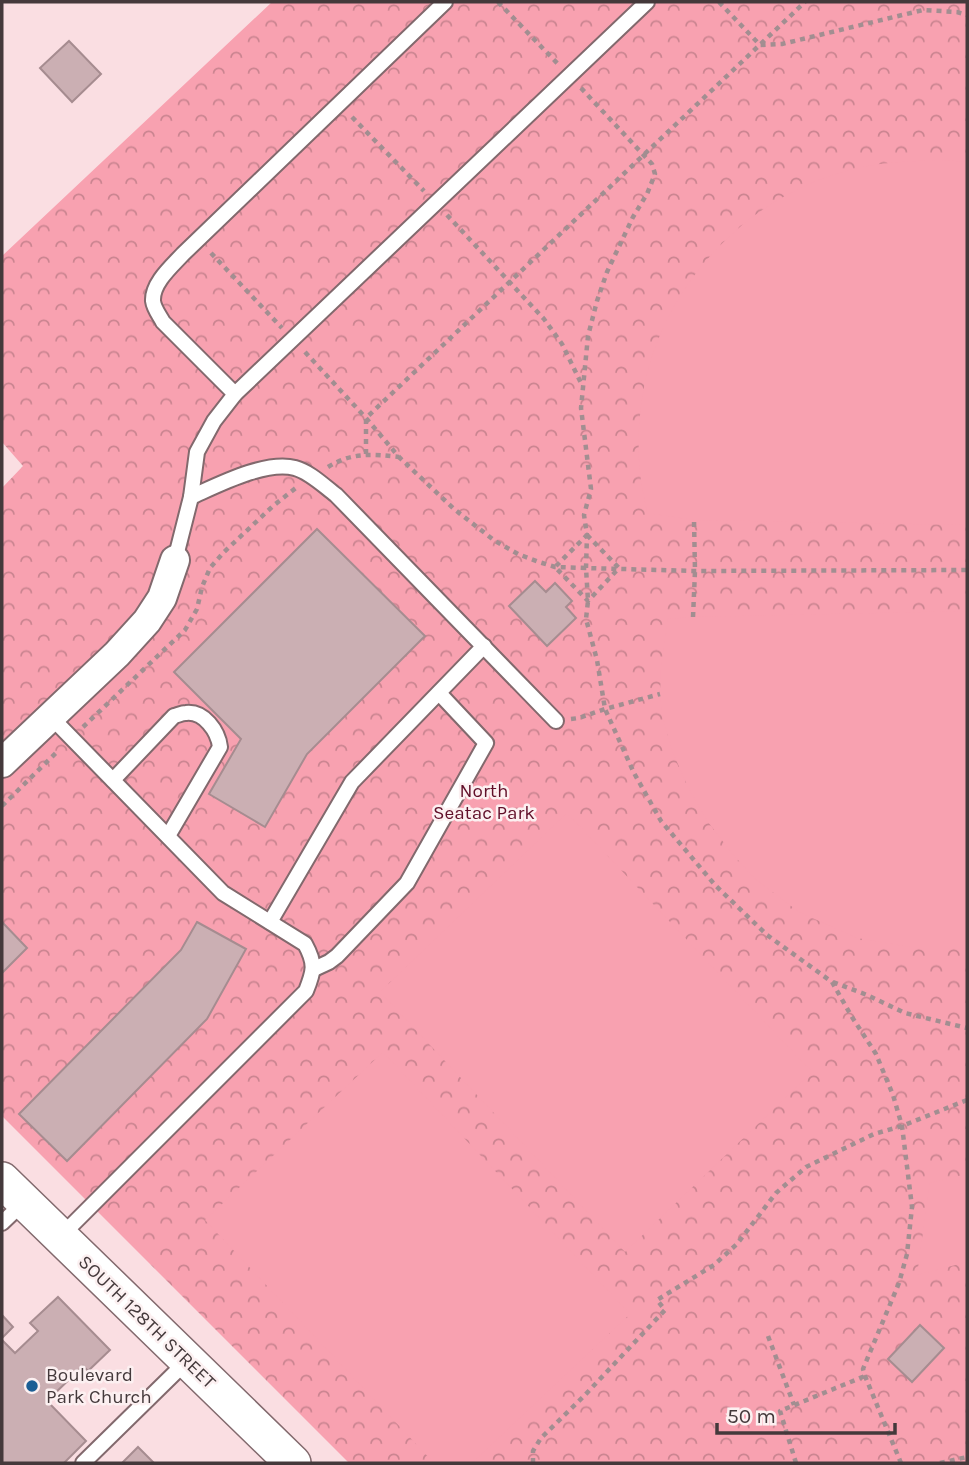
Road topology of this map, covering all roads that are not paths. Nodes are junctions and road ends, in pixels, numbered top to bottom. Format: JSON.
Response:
{"nodes":[{"id":1,"x":444,"y":2,"type":"edge"},
{"id":2,"x":647,"y":2,"type":"edge"},
{"id":3,"x":235,"y":394,"type":"junction"},
{"id":4,"x":191,"y":497,"type":"junction"},
{"id":5,"x":175,"y":560,"type":"joint"},
{"id":6,"x":484,"y":646,"type":"junction"},
{"id":7,"x":439,"y":693,"type":"junction"},
{"id":8,"x":51,"y":717,"type":"junction"},
{"id":9,"x":556,"y":721,"type":"road end"},
{"id":10,"x":2,"y":764,"type":"edge"},
{"id":11,"x":113,"y":780,"type":"junction"},
{"id":12,"x":168,"y":836,"type":"junction"},
{"id":13,"x":270,"y":922,"type":"junction"},
{"id":14,"x":314,"y":969,"type":"junction"},
{"id":15,"x":9,"y":1202,"type":"edge"},
{"id":16,"x":60,"y":1237,"type":"junction"},
{"id":17,"x":187,"y":1361,"type":"junction"},
{"id":18,"x":83,"y":1463,"type":"edge"},
{"id":19,"x":293,"y":1463,"type":"edge"}],
"edges":[{"from":1,"to":3,"type":"lane"},
{"from":2,"to":3,"type":"lane"},
{"from":3,"to":4,"type":"lane"},
{"from":4,"to":5,"type":"lane"},
{"from":4,"to":6,"type":"lane"},
{"from":5,"to":8,"type":"street"},
{"from":6,"to":7,"type":"lane"},
{"from":6,"to":9,"type":"lane"},
{"from":7,"to":13,"type":"lane"},
{"from":7,"to":14,"type":"lane"},
{"from":8,"to":10,"type":"street"},
{"from":8,"to":11,"type":"lane"},
{"from":11,"to":12,"type":"lane"},
{"from":11,"to":12,"type":"lane"},
{"from":12,"to":13,"type":"lane"},
{"from":13,"to":14,"type":"lane"},
{"from":14,"to":16,"type":"lane"},
{"from":15,"to":16,"type":"street","name":"SOUTH 128TH STREET"},
{"from":16,"to":17,"type":"street","name":"SOUTH 128TH STREET"},
{"from":17,"to":18,"type":"lane"},
{"from":17,"to":19,"type":"street","name":"SOUTH 128TH STREET"}]}
